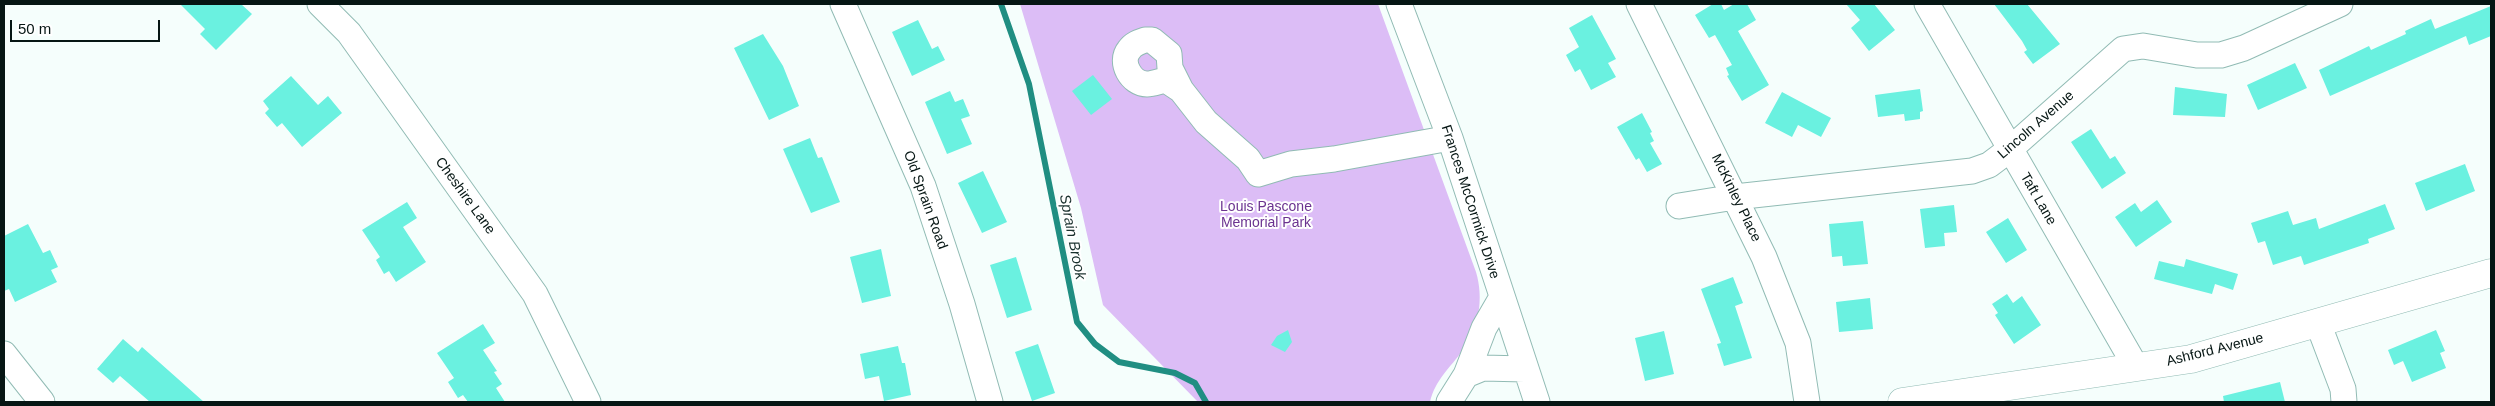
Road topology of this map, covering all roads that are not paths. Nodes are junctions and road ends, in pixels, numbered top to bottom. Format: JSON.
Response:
{"nodes":[{"id":1,"x":320,"y":4,"type":"edge"},
{"id":2,"x":843,"y":4,"type":"edge"},
{"id":3,"x":1399,"y":4,"type":"edge"},
{"id":4,"x":1639,"y":4,"type":"edge"},
{"id":5,"x":1926,"y":4,"type":"edge"},
{"id":6,"x":2340,"y":4,"type":"edge"},
{"id":7,"x":1181,"y":90,"type":"dead end"},
{"id":8,"x":1450,"y":138,"type":"junction"},
{"id":9,"x":2009,"y":150,"type":"junction"},
{"id":10,"x":1735,"y":197,"type":"junction"},
{"id":11,"x":1679,"y":206,"type":"dead end"},
{"id":12,"x":2491,"y":273,"type":"edge"},
{"id":13,"x":1502,"y":297,"type":"junction"},
{"id":14,"x":2318,"y":322,"type":"junction"},
{"id":15,"x":4,"y":354,"type":"edge"},
{"id":16,"x":2136,"y":367,"type":"junction"},
{"id":17,"x":1525,"y":369,"type":"junction"},
{"id":18,"x":1466,"y":375,"type":"junction"},
{"id":19,"x":42,"y":402,"type":"edge"},
{"id":20,"x":588,"y":402,"type":"edge"},
{"id":21,"x":990,"y":402,"type":"edge"},
{"id":22,"x":1449,"y":402,"type":"edge"},
{"id":23,"x":1536,"y":402,"type":"edge"},
{"id":24,"x":1807,"y":402,"type":"edge"},
{"id":25,"x":1902,"y":402,"type":"edge"},
{"id":26,"x":2344,"y":402,"type":"edge"}],
"edges":[{"from":1,"to":20,"type":"street","name":"Cheshire Lane"},
{"from":2,"to":21,"type":"street","name":"Old Sprain Road"},
{"from":3,"to":8,"type":"street","name":"Frances McCormick Drive"},
{"from":4,"to":10,"type":"street","name":"McKinley Place"},
{"from":5,"to":9,"type":"street","name":"Taft Lane"},
{"from":6,"to":9,"type":"street","name":"Lincoln Avenue"},
{"from":7,"to":8,"type":"street"},
{"from":8,"to":13,"type":"street","name":"Frances McCormick Drive"},
{"from":9,"to":10,"type":"street","name":"Lincoln Avenue"},
{"from":9,"to":16,"type":"street","name":"Taft Lane"},
{"from":10,"to":11,"type":"street","name":"Lincoln Avenue"},
{"from":10,"to":24,"type":"street","name":"McKinley Place"},
{"from":12,"to":14,"type":"main road","name":"Ashford Avenue"},
{"from":13,"to":17,"type":"street","name":"Frances McCormick Drive"},
{"from":13,"to":18,"type":"street"},
{"from":14,"to":16,"type":"main road","name":"Ashford Avenue"},
{"from":14,"to":26,"type":"street"},
{"from":15,"to":19,"type":"street"},
{"from":16,"to":25,"type":"main road","name":"Ashford Avenue"},
{"from":17,"to":18,"type":"street"},
{"from":17,"to":23,"type":"street","name":"Frances McCormick Drive"},
{"from":18,"to":22,"type":"street"}]}
